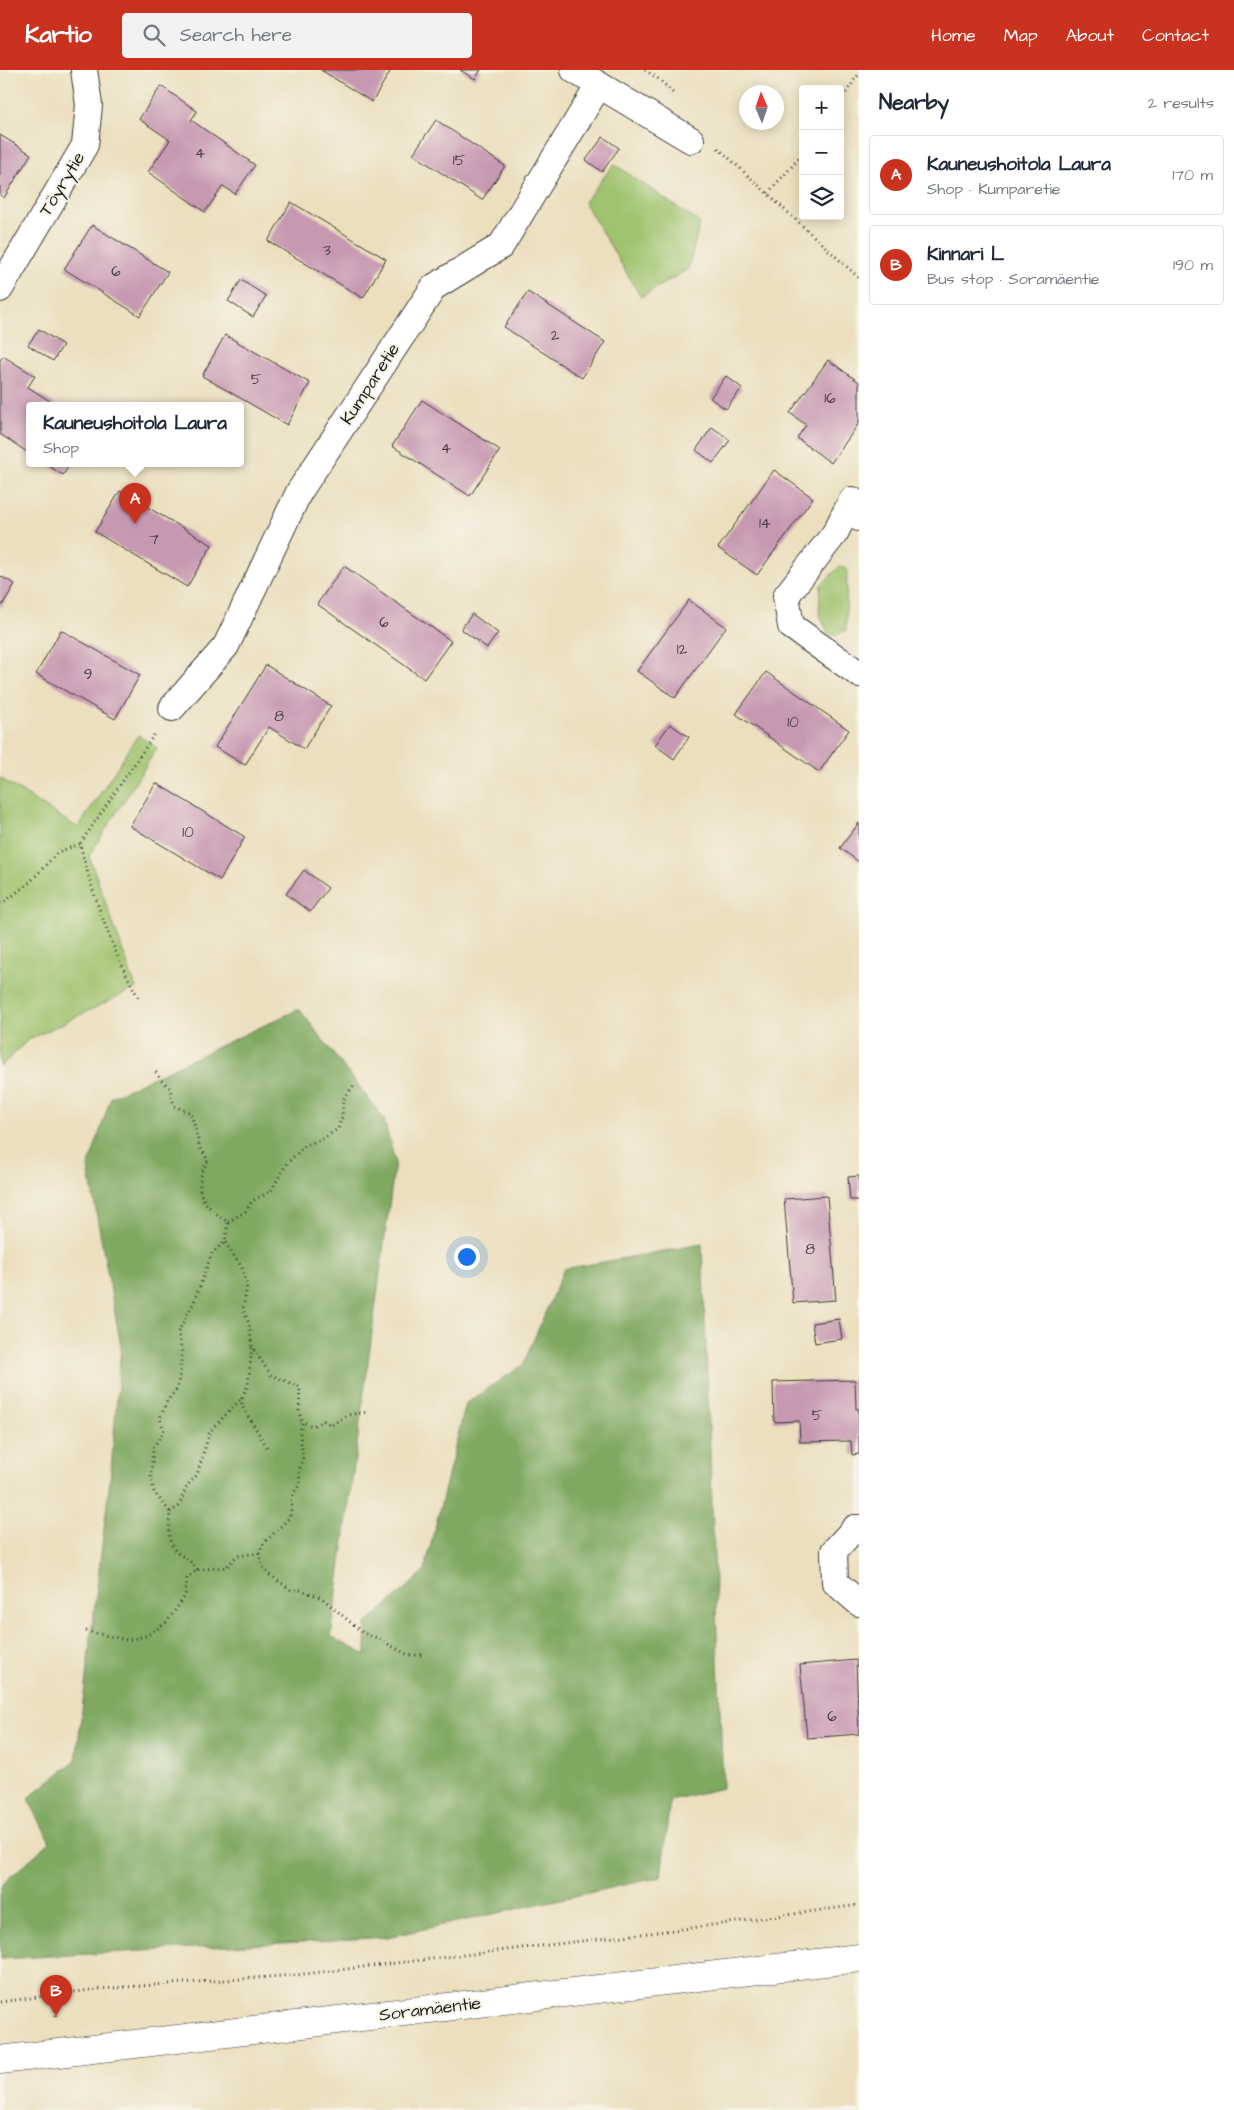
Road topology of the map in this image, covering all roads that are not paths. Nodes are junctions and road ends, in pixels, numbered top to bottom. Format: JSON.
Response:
{"nodes":[{"id":1,"x":84,"y":70,"type":"edge"},
{"id":2,"x":574,"y":70,"type":"edge"},
{"id":3,"x":599,"y":85,"type":"junction"},
{"id":4,"x":691,"y":140,"type":"road end"},
{"id":5,"x":0,"y":289,"type":"edge"},
{"id":6,"x":859,"y":518,"type":"edge"},
{"id":7,"x":859,"y":674,"type":"edge"},
{"id":8,"x":172,"y":708,"type":"road end"},
{"id":9,"x":859,"y":1528,"type":"edge"},
{"id":10,"x":859,"y":1603,"type":"edge"},
{"id":11,"x":859,"y":1958,"type":"edge"},
{"id":12,"x":0,"y":2060,"type":"edge"}],
"edges":[{"from":1,"to":5,"type":"street","name":"Töyrytie"},
{"from":2,"to":3,"type":"street"},
{"from":3,"to":4,"type":"street"},
{"from":3,"to":8,"type":"street","name":"Kumparetie"},
{"from":6,"to":7,"type":"street"},
{"from":9,"to":10,"type":"street"},
{"from":11,"to":12,"type":"street","name":"Soramäentie"}]}
